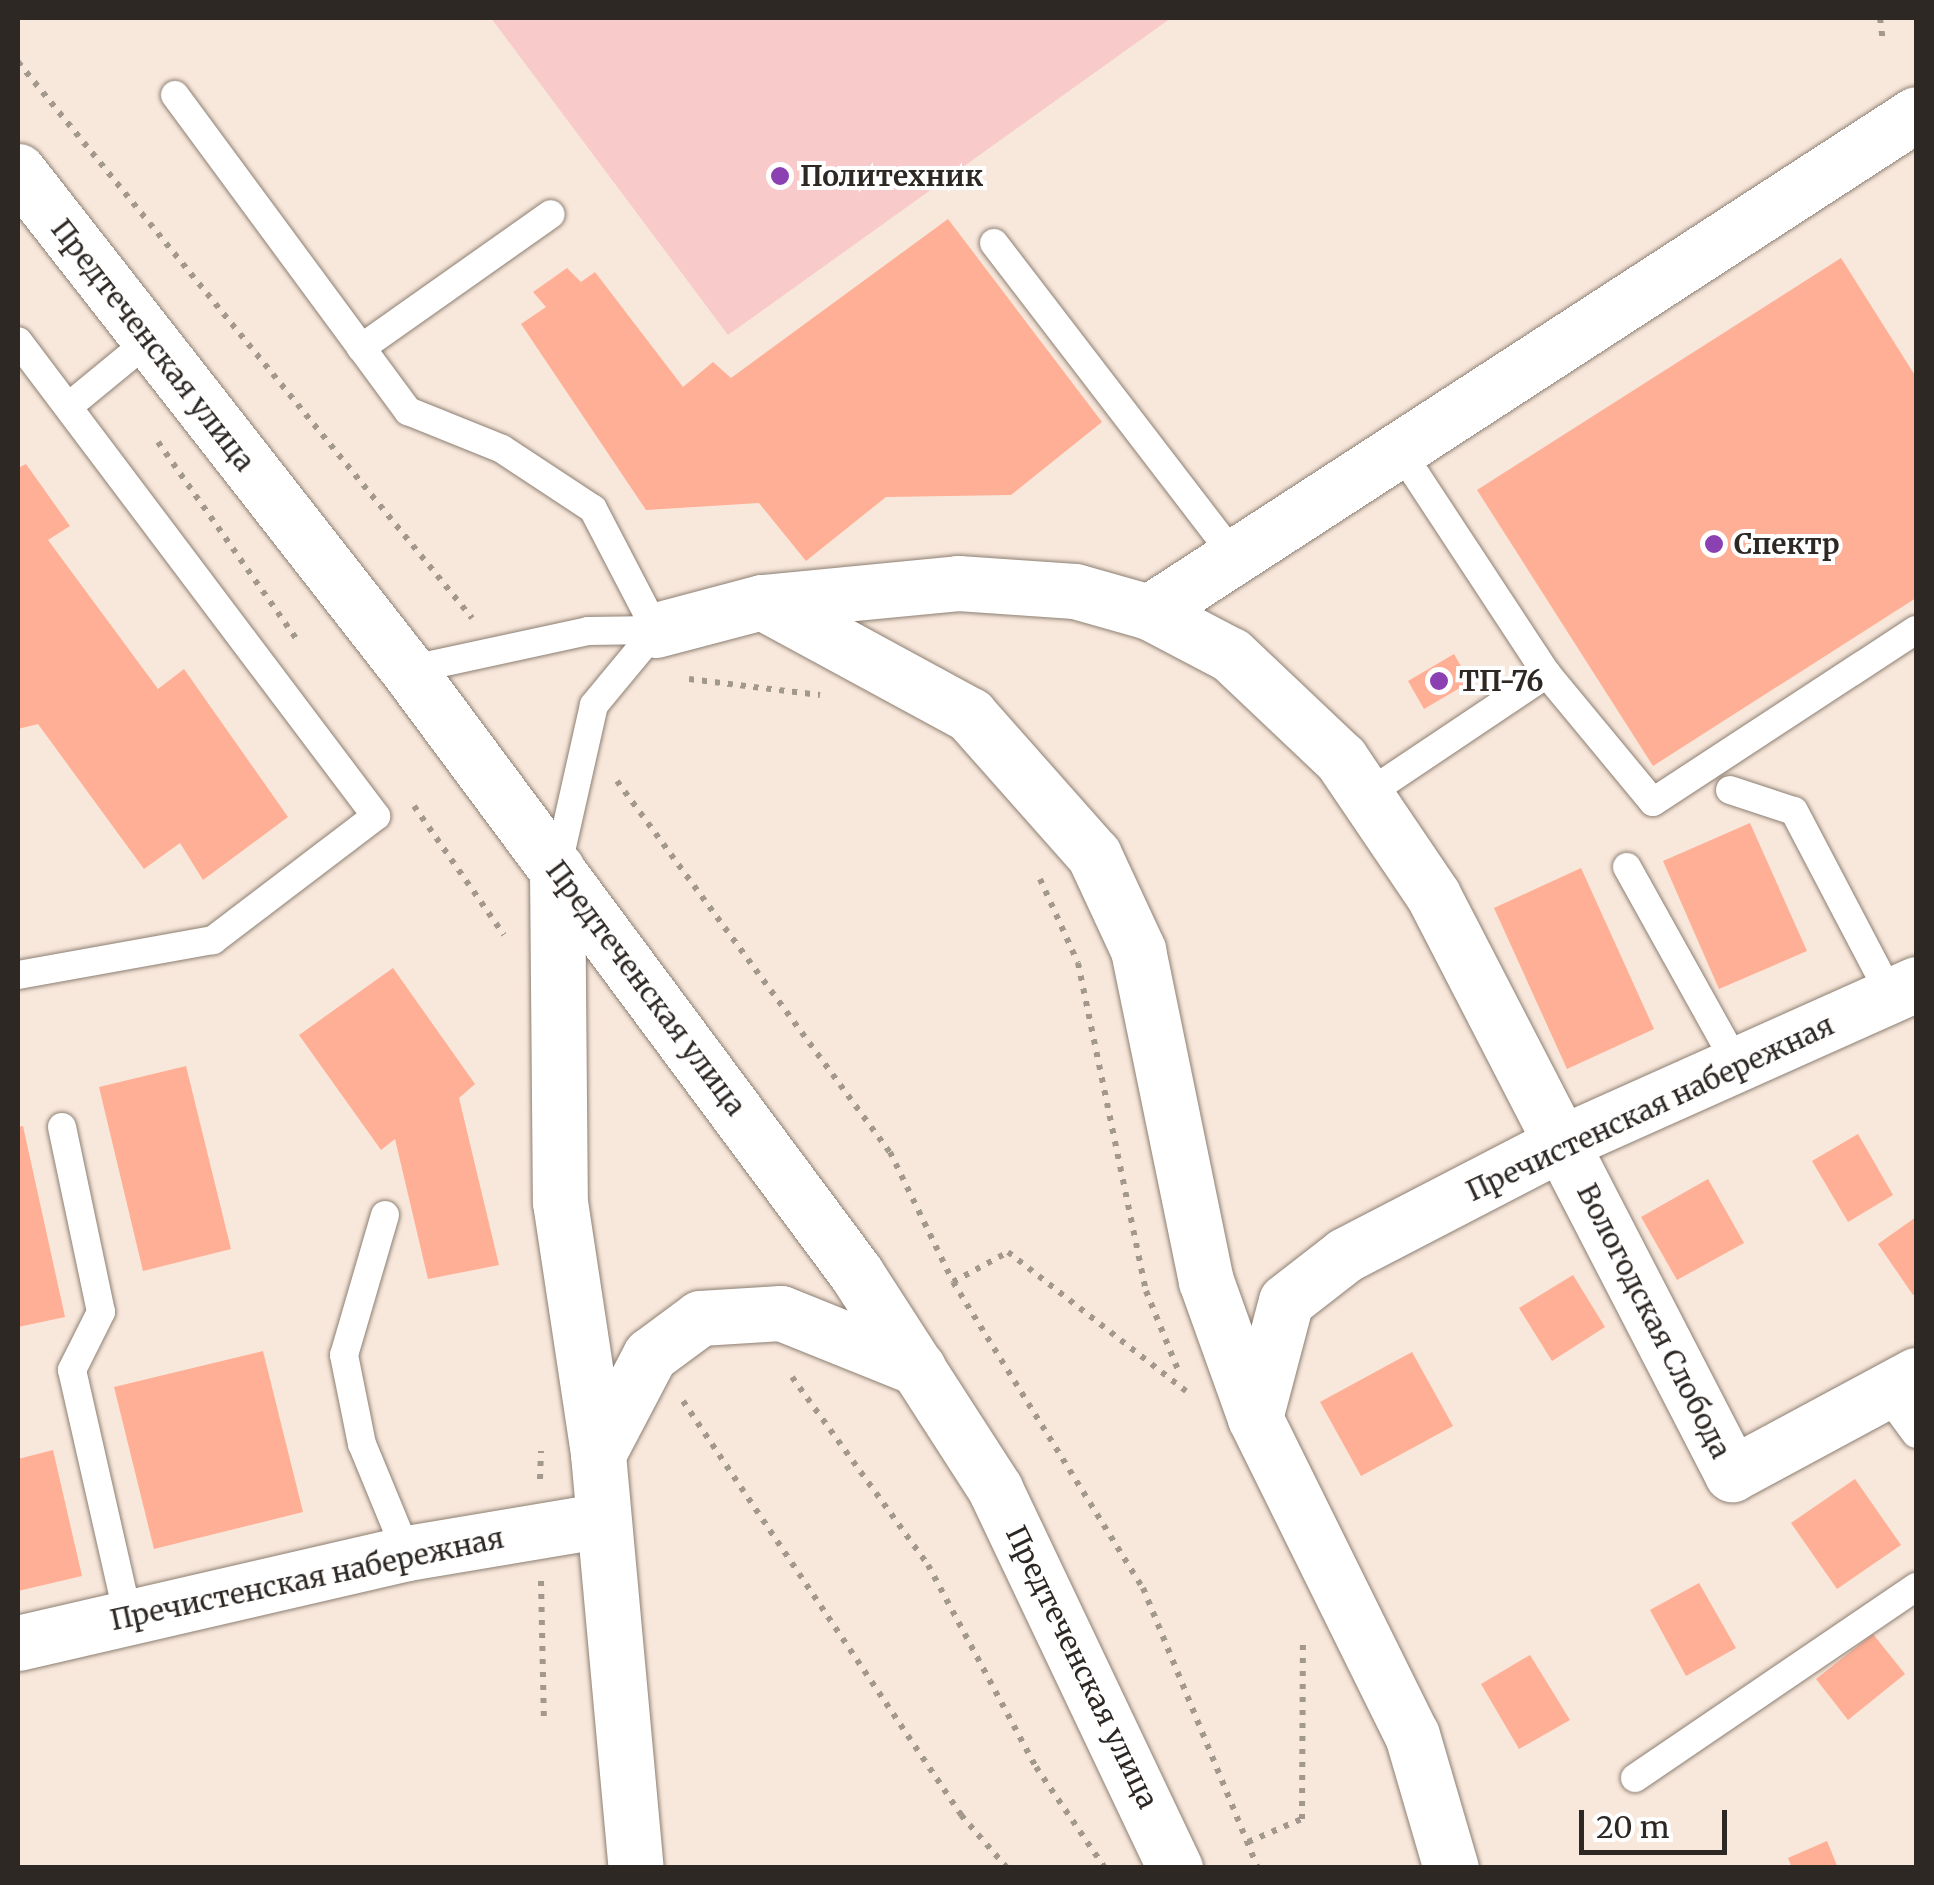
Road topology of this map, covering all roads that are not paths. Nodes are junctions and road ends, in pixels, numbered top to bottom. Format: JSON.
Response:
{"nodes":[{"id":1,"x":174,"y":95,"type":"dead end"},
{"id":2,"x":1916,"y":114,"type":"edge"},
{"id":3,"x":18,"y":171,"type":"edge"},
{"id":4,"x":551,"y":214,"type":"dead end"},
{"id":5,"x":994,"y":243,"type":"dead end"},
{"id":6,"x":18,"y":341,"type":"edge"},
{"id":7,"x":148,"y":341,"type":"junction"},
{"id":8,"x":362,"y":348,"type":"junction"},
{"id":9,"x":69,"y":406,"type":"junction"},
{"id":10,"x":1399,"y":449,"type":"junction"},
{"id":11,"x":1234,"y":556,"type":"junction"},
{"id":12,"x":762,"y":602,"type":"junction"},
{"id":13,"x":1149,"y":612,"type":"junction"},
{"id":14,"x":656,"y":630,"type":"junction"},
{"id":15,"x":1916,"y":630,"type":"edge"},
{"id":16,"x":408,"y":670,"type":"junction"},
{"id":17,"x":1547,"y":674,"type":"junction"},
{"id":18,"x":1730,"y":790,"type":"dead end"},
{"id":19,"x":1366,"y":795,"type":"junction"},
{"id":20,"x":1627,"y":867,"type":"dead end"},
{"id":21,"x":557,"y":869,"type":"junction"},
{"id":22,"x":18,"y":975,"type":"edge"},
{"id":23,"x":1904,"y":990,"type":"edge"},
{"id":24,"x":1739,"y":1068,"type":"junction"},
{"id":25,"x":62,"y":1128,"type":"dead end"},
{"id":26,"x":1562,"y":1142,"type":"junction"},
{"id":27,"x":385,"y":1215,"type":"dead end"},
{"id":28,"x":918,"y":1368,"type":"junction"},
{"id":29,"x":1907,"y":1401,"type":"edge"},
{"id":30,"x":1255,"y":1418,"type":"junction"},
{"id":31,"x":598,"y":1454,"type":"junction"},
{"id":32,"x":598,"y":1521,"type":"junction"},
{"id":33,"x":407,"y":1553,"type":"junction"},
{"id":34,"x":1916,"y":1588,"type":"edge"},
{"id":35,"x":128,"y":1618,"type":"junction"},
{"id":36,"x":18,"y":1643,"type":"edge"},
{"id":37,"x":1635,"y":1778,"type":"dead end"},
{"id":38,"x":636,"y":1868,"type":"edge"},
{"id":39,"x":1175,"y":1868,"type":"edge"},
{"id":40,"x":1452,"y":1868,"type":"edge"}],
"edges":[{"from":1,"to":8,"type":"lane"},
{"from":2,"to":10,"type":"street"},
{"from":3,"to":7,"type":"street","name":"Предтеченская улица"},
{"from":4,"to":8,"type":"lane"},
{"from":5,"to":11,"type":"lane"},
{"from":6,"to":9,"type":"lane"},
{"from":7,"to":9,"type":"lane"},
{"from":7,"to":16,"type":"street","name":"Предтеченская улица"},
{"from":8,"to":14,"type":"lane"},
{"from":9,"to":22,"type":"lane"},
{"from":10,"to":11,"type":"street"},
{"from":10,"to":17,"type":"lane"},
{"from":11,"to":13,"type":"street"},
{"from":12,"to":13,"type":"street"},
{"from":12,"to":14,"type":"street"},
{"from":12,"to":30,"type":"street"},
{"from":13,"to":19,"type":"street"},
{"from":14,"to":16,"type":"lane"},
{"from":14,"to":21,"type":"lane"},
{"from":15,"to":17,"type":"lane"},
{"from":16,"to":21,"type":"street","name":"Предтеченская улица"},
{"from":17,"to":19,"type":"lane"},
{"from":18,"to":23,"type":"lane"},
{"from":19,"to":26,"type":"street"},
{"from":20,"to":24,"type":"lane"},
{"from":21,"to":28,"type":"street","name":"Предтеченская улица"},
{"from":21,"to":31,"type":"street"},
{"from":23,"to":24,"type":"street","name":"Пречистенская набережная"},
{"from":24,"to":26,"type":"street","name":"Пречистенская набережная"},
{"from":25,"to":35,"type":"lane"},
{"from":26,"to":29,"type":"street","name":"Вологодская Слобода"},
{"from":26,"to":30,"type":"street","name":"Пречистенская набережная"},
{"from":27,"to":33,"type":"lane"},
{"from":28,"to":31,"type":"street"},
{"from":28,"to":39,"type":"street","name":"Предтеченская улица"},
{"from":30,"to":40,"type":"street"},
{"from":31,"to":32,"type":"street"},
{"from":32,"to":33,"type":"street","name":"Пречистенская набережная"},
{"from":32,"to":38,"type":"street"},
{"from":33,"to":35,"type":"street","name":"Пречистенская набережная"},
{"from":34,"to":37,"type":"lane"},
{"from":35,"to":36,"type":"street","name":"Пречистенская набережная"}]}
